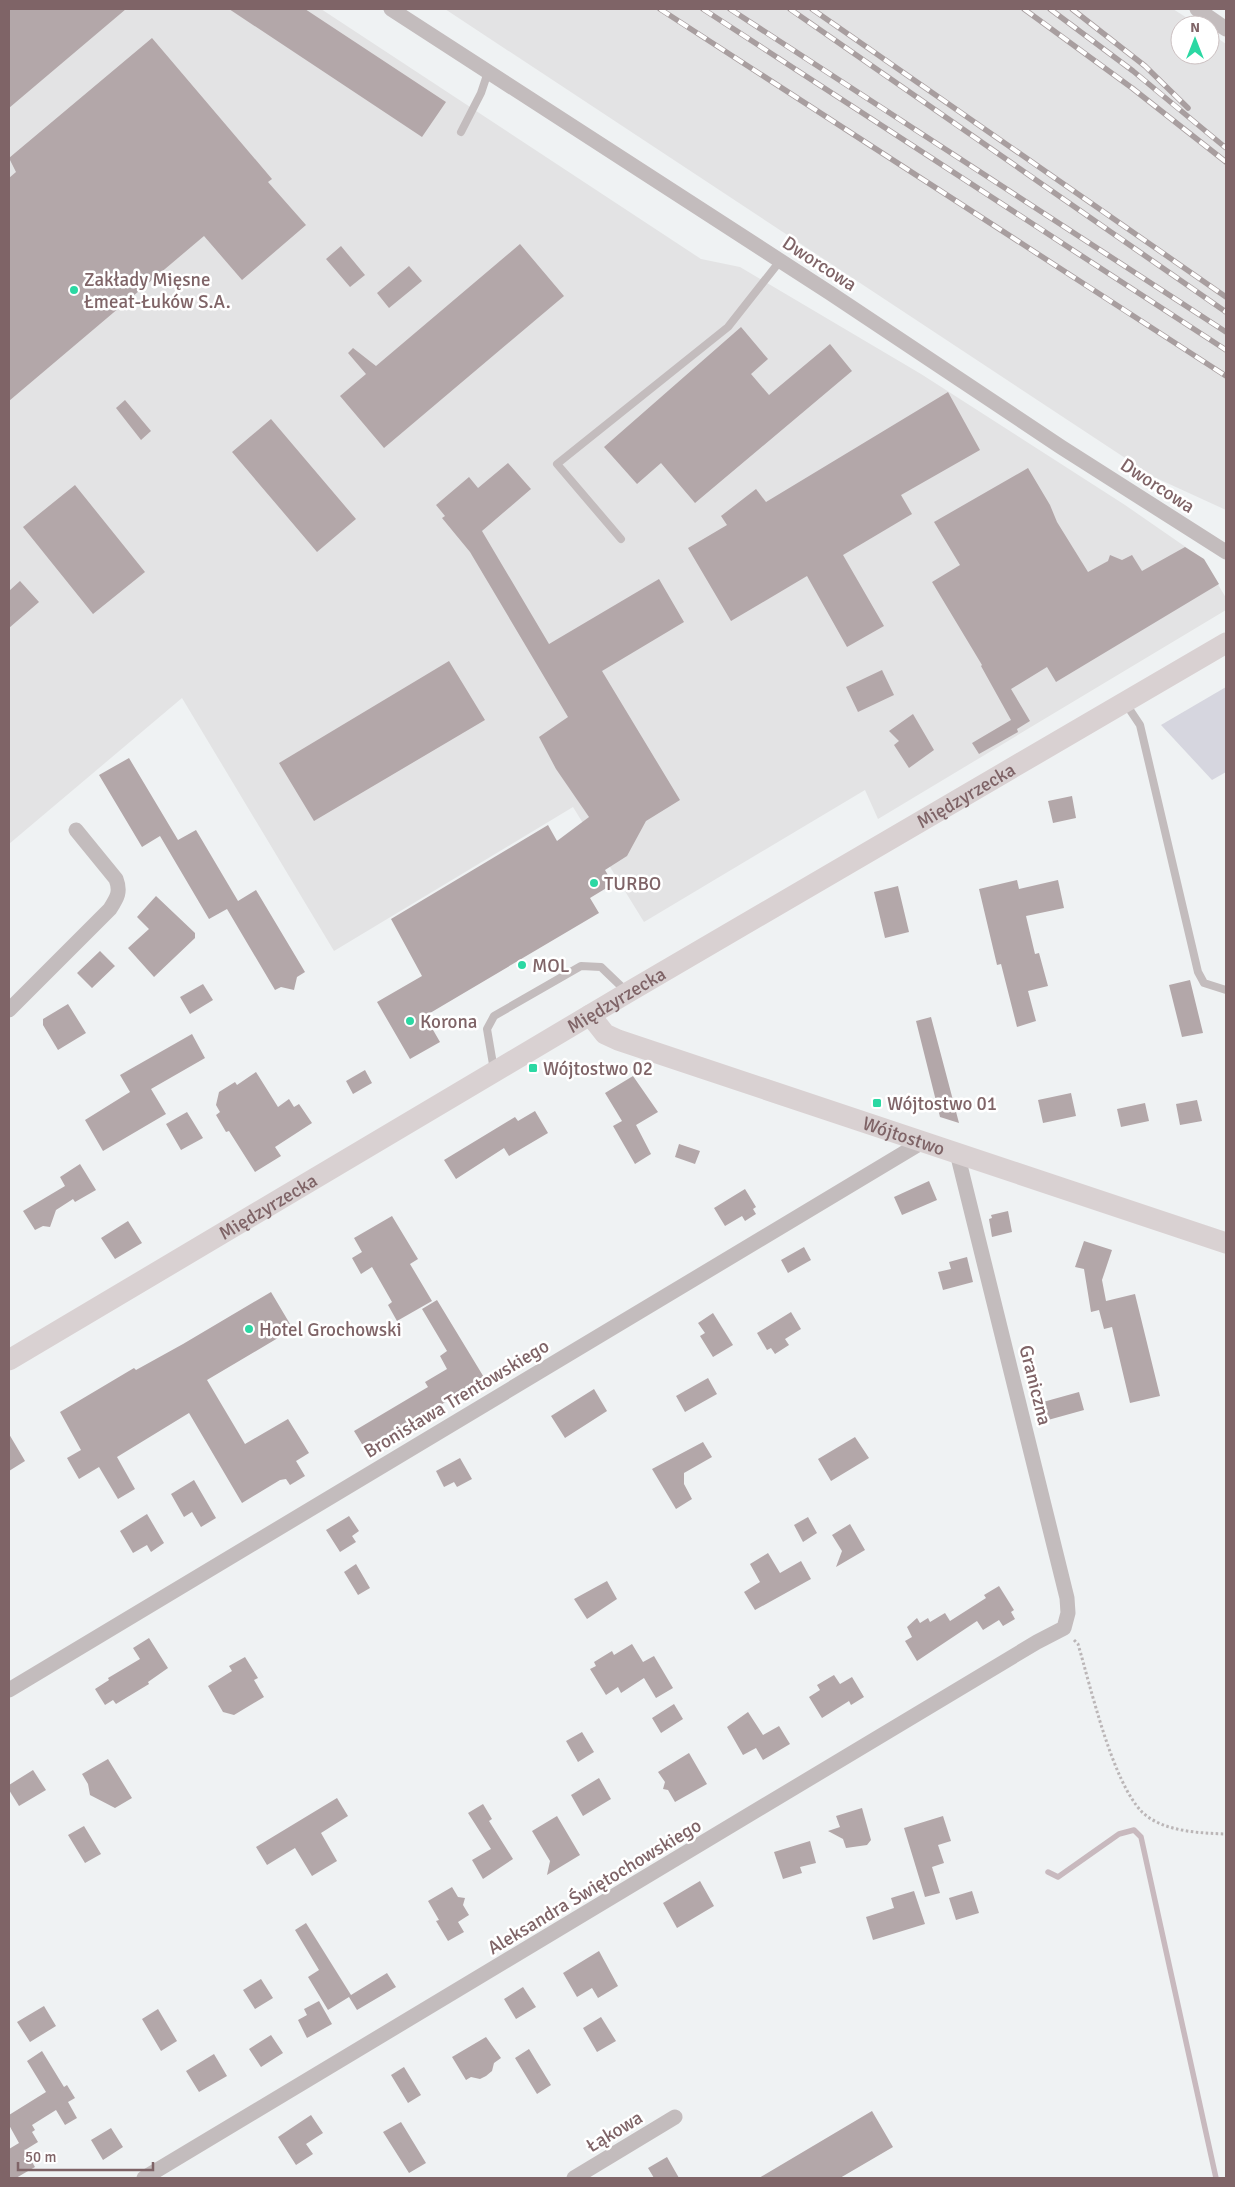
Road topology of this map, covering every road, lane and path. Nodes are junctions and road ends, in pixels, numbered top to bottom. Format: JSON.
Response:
{"nodes":[{"id":1,"x":391,"y":9,"type":"edge"},
{"id":2,"x":1197,"y":9,"type":"edge"},
{"id":3,"x":1226,"y":29,"type":"edge"},
{"id":4,"x":488,"y":72,"type":"junction"},
{"id":5,"x":461,"y":132,"type":"dead end"},
{"id":6,"x":780,"y":261,"type":"junction"},
{"id":7,"x":622,"y":539,"type":"dead end"},
{"id":8,"x":1226,"y":552,"type":"edge"},
{"id":9,"x":1226,"y":644,"type":"edge"},
{"id":10,"x":1125,"y":703,"type":"junction"},
{"id":11,"x":76,"y":830,"type":"dead end"},
{"id":12,"x":1226,"y":990,"type":"edge"},
{"id":13,"x":627,"y":993,"type":"junction"},
{"id":14,"x":9,"y":1010,"type":"edge"},
{"id":15,"x":590,"y":1015,"type":"junction"},
{"id":16,"x":494,"y":1071,"type":"junction"},
{"id":17,"x":924,"y":1142,"type":"junction"},
{"id":18,"x":956,"y":1153,"type":"junction"},
{"id":19,"x":1226,"y":1243,"type":"edge"},
{"id":20,"x":9,"y":1360,"type":"edge"},
{"id":21,"x":1064,"y":1628,"type":"junction"},
{"id":22,"x":9,"y":1690,"type":"edge"},
{"id":23,"x":1226,"y":1834,"type":"edge"},
{"id":24,"x":675,"y":2117,"type":"dead end"},
{"id":25,"x":144,"y":2178,"type":"edge"},
{"id":26,"x":574,"y":2178,"type":"edge"}],
"edges":[{"from":1,"to":4,"type":"street","name":"Dworcowa"},
{"from":2,"to":3,"type":"street"},
{"from":4,"to":5,"type":"lane"},
{"from":4,"to":6,"type":"street","name":"Dworcowa"},
{"from":6,"to":7,"type":"lane"},
{"from":6,"to":8,"type":"street","name":"Dworcowa"},
{"from":9,"to":10,"type":"main road","name":"Międzyrzecka"},
{"from":10,"to":12,"type":"lane"},
{"from":10,"to":13,"type":"main road","name":"Międzyrzecka"},
{"from":11,"to":14,"type":"street"},
{"from":13,"to":15,"type":"main road","name":"Międzyrzecka"},
{"from":13,"to":16,"type":"lane"},
{"from":15,"to":16,"type":"main road","name":"Międzyrzecka"},
{"from":15,"to":17,"type":"main road","name":"Wójtostwo"},
{"from":16,"to":20,"type":"main road","name":"Międzyrzecka"},
{"from":17,"to":18,"type":"main road","name":"Wójtostwo"},
{"from":17,"to":22,"type":"street","name":"Bronisława Trentowskiego"},
{"from":18,"to":19,"type":"main road","name":"Wójtostwo"},
{"from":18,"to":21,"type":"street","name":"Graniczna"},
{"from":21,"to":23,"type":"path"},
{"from":21,"to":25,"type":"street","name":"Aleksandra Świętochowskiego"},
{"from":24,"to":26,"type":"street","name":"Łąkowa"}]}
